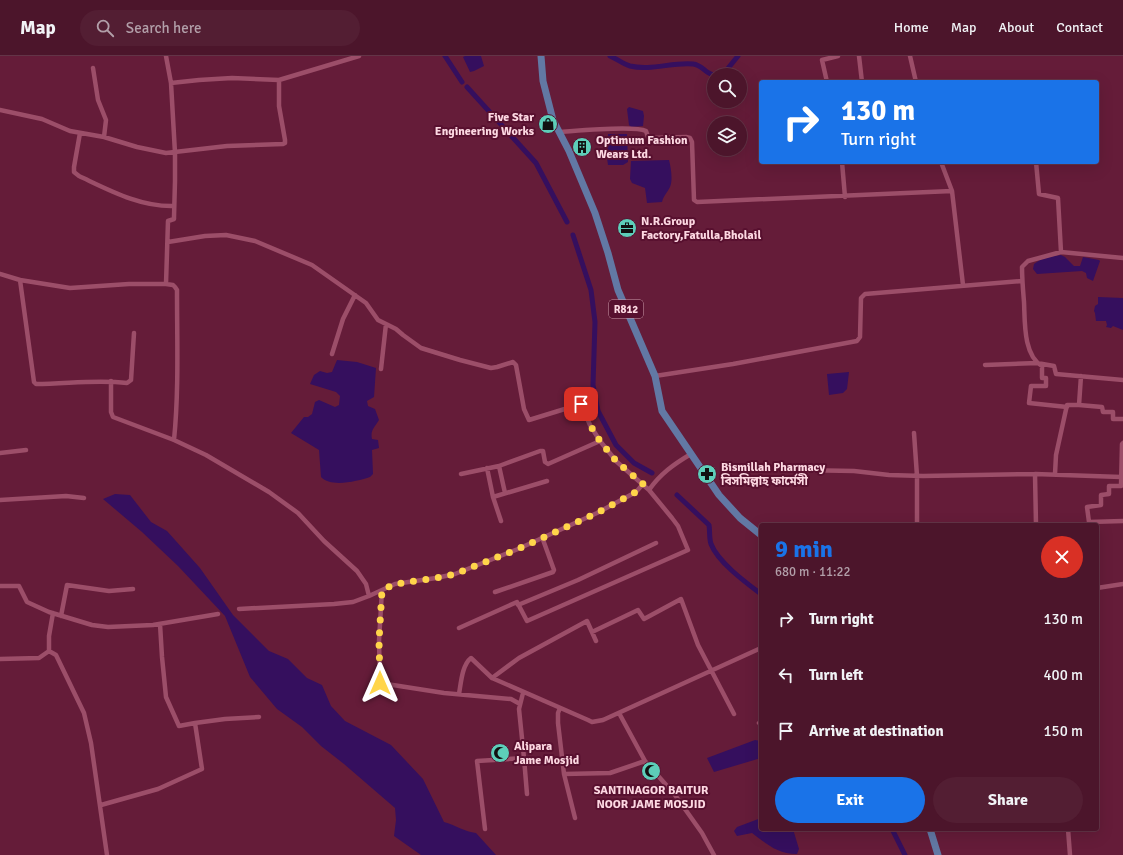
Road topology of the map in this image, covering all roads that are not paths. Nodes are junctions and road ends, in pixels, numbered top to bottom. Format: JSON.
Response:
{"nodes":[{"id":1,"x":166,"y":56,"type":"edge"},
{"id":2,"x":359,"y":56,"type":"edge"},
{"id":3,"x":541,"y":56,"type":"edge"},
{"id":4,"x":838,"y":56,"type":"edge"},
{"id":5,"x":859,"y":56,"type":"edge"},
{"id":6,"x":910,"y":56,"type":"edge"},
{"id":7,"x":822,"y":58,"type":"edge"},
{"id":8,"x":93,"y":68,"type":"dead end"},
{"id":9,"x":279,"y":80,"type":"junction"},
{"id":10,"x":827,"y":80,"type":"edge"},
{"id":11,"x":862,"y":80,"type":"edge"},
{"id":12,"x":916,"y":80,"type":"edge"},
{"id":13,"x":171,"y":83,"type":"junction"},
{"id":14,"x":0,"y":110,"type":"edge"},
{"id":15,"x":559,"y":132,"type":"junction"},
{"id":16,"x":80,"y":133,"type":"junction"},
{"id":17,"x":104,"y":138,"type":"junction"},
{"id":18,"x":174,"y":153,"type":"junction"},
{"id":19,"x":842,"y":164,"type":"edge"},
{"id":20,"x":942,"y":164,"type":"edge"},
{"id":21,"x":1036,"y":164,"type":"edge"},
{"id":22,"x":952,"y":191,"type":"junction"},
{"id":23,"x":845,"y":197,"type":"junction"},
{"id":24,"x":174,"y":206,"type":"junction"},
{"id":25,"x":168,"y":242,"type":"junction"},
{"id":26,"x":1061,"y":252,"type":"junction"},
{"id":27,"x":1123,"y":258,"type":"edge"},
{"id":28,"x":0,"y":274,"type":"edge"},
{"id":29,"x":20,"y":280,"type":"junction"},
{"id":30,"x":1022,"y":281,"type":"junction"},
{"id":31,"x":166,"y":284,"type":"junction"},
{"id":32,"x":963,"y":285,"type":"junction"},
{"id":33,"x":355,"y":295,"type":"junction"},
{"id":34,"x":386,"y":324,"type":"junction"},
{"id":35,"x":134,"y":333,"type":"dead end"},
{"id":36,"x":332,"y":354,"type":"dead end"},
{"id":37,"x":1037,"y":363,"type":"junction"},
{"id":38,"x":985,"y":365,"type":"dead end"},
{"id":39,"x":380,"y":369,"type":"dead end"},
{"id":40,"x":655,"y":376,"type":"junction"},
{"id":41,"x":1082,"y":376,"type":"junction"},
{"id":42,"x":1123,"y":380,"type":"edge"},
{"id":43,"x":111,"y":381,"type":"junction"},
{"id":44,"x":1079,"y":406,"type":"junction"},
{"id":45,"x":1067,"y":407,"type":"junction"},
{"id":46,"x":1123,"y":419,"type":"edge"},
{"id":47,"x":914,"y":433,"type":"dead end"},
{"id":48,"x":174,"y":440,"type":"junction"},
{"id":49,"x":600,"y":441,"type":"junction"},
{"id":50,"x":1123,"y":443,"type":"edge"},
{"id":51,"x":26,"y":450,"type":"dead end"},
{"id":52,"x":0,"y":453,"type":"edge"},
{"id":53,"x":691,"y":454,"type":"junction"},
{"id":54,"x":500,"y":466,"type":"junction"},
{"id":55,"x":487,"y":468,"type":"junction"},
{"id":56,"x":799,"y":470,"type":"dead end"},
{"id":57,"x":461,"y":474,"type":"dead end"},
{"id":58,"x":1036,"y":474,"type":"junction"},
{"id":59,"x":1055,"y":474,"type":"junction"},
{"id":60,"x":917,"y":476,"type":"junction"},
{"id":61,"x":1121,"y":477,"type":"junction"},
{"id":62,"x":547,"y":481,"type":"dead end"},
{"id":63,"x":643,"y":484,"type":"junction"},
{"id":64,"x":1122,"y":486,"type":"edge"},
{"id":65,"x":649,"y":490,"type":"junction"},
{"id":66,"x":505,"y":493,"type":"junction"},
{"id":67,"x":494,"y":497,"type":"junction"},
{"id":68,"x":84,"y":498,"type":"dead end"},
{"id":69,"x":0,"y":500,"type":"edge"},
{"id":70,"x":501,"y":521,"type":"dead end"},
{"id":71,"x":1123,"y":521,"type":"edge"},
{"id":72,"x":917,"y":523,"type":"edge"},
{"id":73,"x":1036,"y":523,"type":"edge"},
{"id":74,"x":759,"y":533,"type":"edge"},
{"id":75,"x":542,"y":537,"type":"junction"},
{"id":76,"x":656,"y":543,"type":"dead end"},
{"id":77,"x":1123,"y":584,"type":"edge"},
{"id":78,"x":0,"y":586,"type":"edge"},
{"id":79,"x":1099,"y":588,"type":"edge"},
{"id":80,"x":133,"y":589,"type":"dead end"},
{"id":81,"x":382,"y":590,"type":"junction"},
{"id":82,"x":495,"y":592,"type":"dead end"},
{"id":83,"x":369,"y":596,"type":"junction"},
{"id":84,"x":518,"y":604,"type":"junction"},
{"id":85,"x":239,"y":609,"type":"dead end"},
{"id":86,"x":53,"y":613,"type":"junction"},
{"id":87,"x":218,"y":614,"type":"dead end"},
{"id":88,"x":61,"y":616,"type":"junction"},
{"id":89,"x":160,"y":624,"type":"junction"},
{"id":90,"x":459,"y":628,"type":"dead end"},
{"id":91,"x":592,"y":632,"type":"junction"},
{"id":92,"x":596,"y":641,"type":"dead end"},
{"id":93,"x":759,"y":649,"type":"edge"},
{"id":94,"x":49,"y":651,"type":"junction"},
{"id":95,"x":0,"y":659,"type":"edge"},
{"id":96,"x":712,"y":671,"type":"junction"},
{"id":97,"x":492,"y":678,"type":"junction"},
{"id":98,"x":523,"y":693,"type":"junction"},
{"id":99,"x":459,"y":694,"type":"junction"},
{"id":100,"x":520,"y":704,"type":"junction"},
{"id":101,"x":560,"y":708,"type":"junction"},
{"id":102,"x":619,"y":713,"type":"junction"},
{"id":103,"x":734,"y":714,"type":"dead end"},
{"id":104,"x":259,"y":717,"type":"dead end"},
{"id":105,"x":195,"y":723,"type":"junction"},
{"id":106,"x":524,"y":758,"type":"junction"},
{"id":107,"x":645,"y":761,"type":"junction"},
{"id":108,"x":564,"y":774,"type":"junction"},
{"id":109,"x":526,"y":794,"type":"dead end"},
{"id":110,"x":101,"y":806,"type":"junction"},
{"id":111,"x":575,"y":818,"type":"dead end"},
{"id":112,"x":485,"y":829,"type":"dead end"},
{"id":113,"x":931,"y":831,"type":"edge"},
{"id":114,"x":1068,"y":831,"type":"edge"},
{"id":115,"x":107,"y":855,"type":"edge"},
{"id":116,"x":714,"y":855,"type":"edge"},
{"id":117,"x":938,"y":855,"type":"edge"},
{"id":118,"x":1070,"y":855,"type":"edge"}],
"edges":[{"from":1,"to":13,"type":"street"},
{"from":2,"to":9,"type":"street"},
{"from":3,"to":15,"type":"main road","number":"R812"},
{"from":4,"to":7,"type":"street"},
{"from":5,"to":11,"type":"street"},
{"from":6,"to":12,"type":"street"},
{"from":7,"to":10,"type":"street"},
{"from":8,"to":17,"type":"street"},
{"from":9,"to":13,"type":"street"},
{"from":9,"to":18,"type":"street"},
{"from":13,"to":18,"type":"street"},
{"from":14,"to":16,"type":"street"},
{"from":15,"to":23,"type":"street"},
{"from":15,"to":40,"type":"main road","number":"R812"},
{"from":16,"to":17,"type":"street"},
{"from":16,"to":24,"type":"street"},
{"from":17,"to":18,"type":"street"},
{"from":18,"to":24,"type":"street"},
{"from":19,"to":23,"type":"street"},
{"from":20,"to":22,"type":"street"},
{"from":21,"to":26,"type":"street"},
{"from":22,"to":23,"type":"street"},
{"from":22,"to":32,"type":"street"},
{"from":24,"to":25,"type":"street"},
{"from":25,"to":31,"type":"street"},
{"from":25,"to":33,"type":"street"},
{"from":26,"to":27,"type":"street"},
{"from":26,"to":30,"type":"street"},
{"from":28,"to":29,"type":"street"},
{"from":29,"to":31,"type":"street"},
{"from":29,"to":43,"type":"street"},
{"from":30,"to":32,"type":"street"},
{"from":30,"to":37,"type":"street"},
{"from":31,"to":48,"type":"street"},
{"from":32,"to":40,"type":"street"},
{"from":33,"to":34,"type":"street"},
{"from":33,"to":36,"type":"street"},
{"from":34,"to":39,"type":"street"},
{"from":34,"to":49,"type":"street"},
{"from":35,"to":43,"type":"street"},
{"from":37,"to":38,"type":"street"},
{"from":37,"to":41,"type":"street"},
{"from":37,"to":45,"type":"street"},
{"from":40,"to":53,"type":"main road","number":"R812"},
{"from":41,"to":42,"type":"street"},
{"from":41,"to":44,"type":"street"},
{"from":43,"to":48,"type":"street"},
{"from":44,"to":45,"type":"street"},
{"from":44,"to":46,"type":"street"},
{"from":45,"to":59,"type":"street"},
{"from":47,"to":60,"type":"street"},
{"from":48,"to":83,"type":"street"},
{"from":49,"to":54,"type":"street"},
{"from":49,"to":63,"type":"street"},
{"from":50,"to":61,"type":"street"},
{"from":51,"to":52,"type":"street"},
{"from":53,"to":65,"type":"street"},
{"from":53,"to":74,"type":"main road","number":"R812"},
{"from":54,"to":55,"type":"street"},
{"from":54,"to":66,"type":"street"},
{"from":55,"to":57,"type":"street"},
{"from":55,"to":67,"type":"street"},
{"from":56,"to":60,"type":"street"},
{"from":58,"to":59,"type":"street"},
{"from":58,"to":60,"type":"street"},
{"from":58,"to":73,"type":"street"},
{"from":59,"to":61,"type":"street"},
{"from":60,"to":72,"type":"street"},
{"from":61,"to":64,"type":"street"},
{"from":62,"to":66,"type":"street"},
{"from":63,"to":65,"type":"street"},
{"from":63,"to":75,"type":"street"},
{"from":64,"to":71,"type":"street"},
{"from":65,"to":84,"type":"street"},
{"from":66,"to":67,"type":"street"},
{"from":67,"to":70,"type":"street"},
{"from":68,"to":69,"type":"street"},
{"from":75,"to":81,"type":"street"},
{"from":75,"to":82,"type":"street"},
{"from":76,"to":84,"type":"street"},
{"from":77,"to":79,"type":"street"},
{"from":78,"to":86,"type":"street"},
{"from":80,"to":88,"type":"street"},
{"from":81,"to":83,"type":"street"},
{"from":81,"to":99,"type":"street"},
{"from":83,"to":85,"type":"street"},
{"from":84,"to":90,"type":"street"},
{"from":86,"to":88,"type":"street"},
{"from":86,"to":94,"type":"street"},
{"from":87,"to":89,"type":"street"},
{"from":88,"to":89,"type":"street"},
{"from":89,"to":105,"type":"street"},
{"from":91,"to":92,"type":"street"},
{"from":91,"to":96,"type":"street"},
{"from":91,"to":97,"type":"street"},
{"from":93,"to":96,"type":"street"},
{"from":94,"to":95,"type":"street"},
{"from":94,"to":110,"type":"street"},
{"from":96,"to":102,"type":"street"},
{"from":96,"to":103,"type":"street"},
{"from":97,"to":98,"type":"street"},
{"from":97,"to":99,"type":"street"},
{"from":98,"to":100,"type":"street"},
{"from":98,"to":101,"type":"street"},
{"from":99,"to":100,"type":"street"},
{"from":100,"to":106,"type":"street"},
{"from":101,"to":102,"type":"street"},
{"from":101,"to":108,"type":"street"},
{"from":102,"to":107,"type":"street"},
{"from":104,"to":105,"type":"street"},
{"from":105,"to":110,"type":"street"},
{"from":106,"to":109,"type":"street"},
{"from":106,"to":112,"type":"street"},
{"from":107,"to":108,"type":"street"},
{"from":107,"to":116,"type":"street"},
{"from":108,"to":111,"type":"street"},
{"from":110,"to":115,"type":"street"},
{"from":113,"to":117,"type":"main road"},
{"from":114,"to":118,"type":"street"}]}
